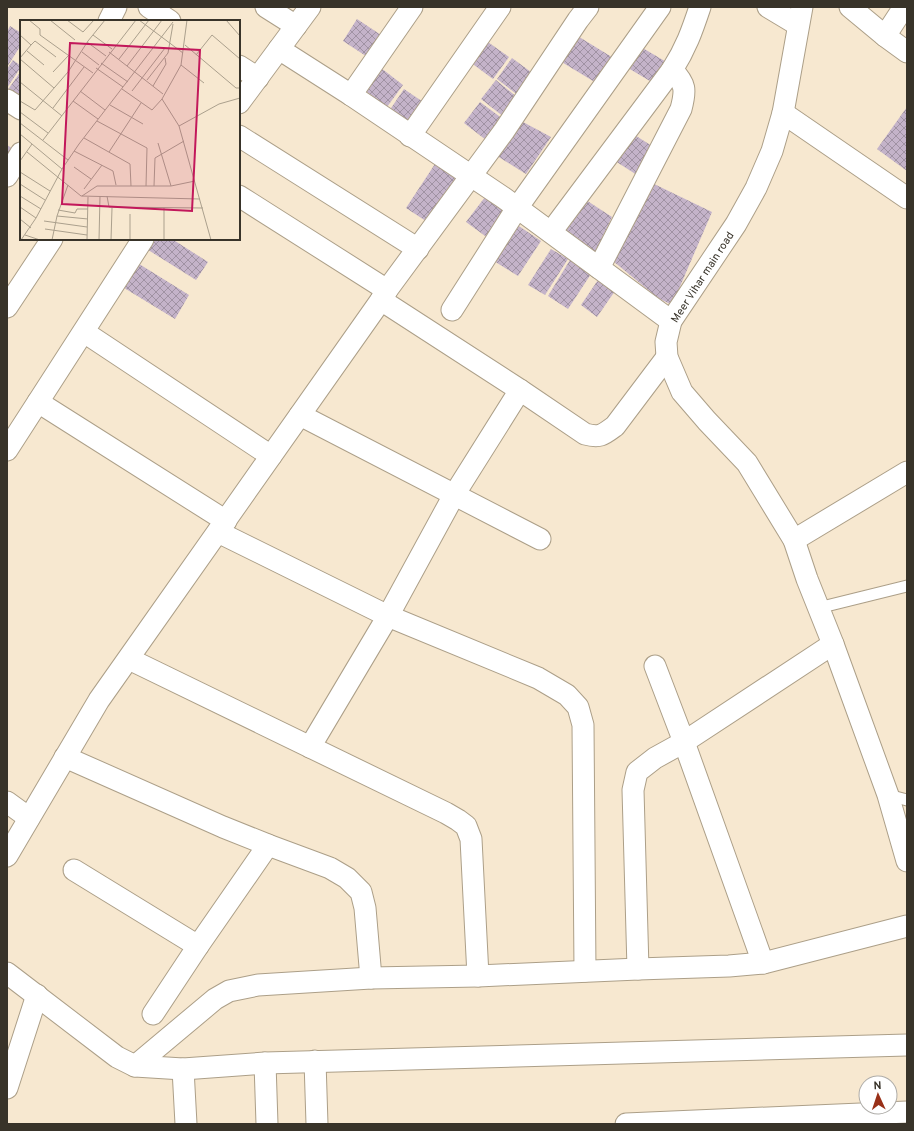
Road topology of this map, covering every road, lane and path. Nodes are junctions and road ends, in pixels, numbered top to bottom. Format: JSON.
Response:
{"nodes":[{"id":1,"x":116,"y":7,"type":"edge"},
{"id":2,"x":149,"y":7,"type":"edge"},
{"id":3,"x":266,"y":7,"type":"edge"},
{"id":4,"x":310,"y":7,"type":"edge"},
{"id":5,"x":412,"y":7,"type":"edge"},
{"id":6,"x":500,"y":7,"type":"edge"},
{"id":7,"x":588,"y":7,"type":"edge"},
{"id":8,"x":660,"y":7,"type":"edge"},
{"id":9,"x":700,"y":7,"type":"edge"},
{"id":10,"x":768,"y":7,"type":"edge"},
{"id":11,"x":850,"y":7,"type":"edge"},
{"id":12,"x":904,"y":7,"type":"edge"},
{"id":13,"x":800,"y":16,"type":"edge"},
{"id":14,"x":110,"y":20,"type":"edge"},
{"id":15,"x":168,"y":20,"type":"edge"},
{"id":16,"x":296,"y":26,"type":"junction"},
{"id":17,"x":885,"y":36,"type":"junction"},
{"id":18,"x":279,"y":49,"type":"junction"},
{"id":19,"x":907,"y":52,"type":"edge"},
{"id":20,"x":240,"y":67,"type":"edge"},
{"id":21,"x":672,"y":70,"type":"junction"},
{"id":22,"x":258,"y":78,"type":"junction"},
{"id":23,"x":351,"y":95,"type":"junction"},
{"id":24,"x":7,"y":100,"type":"edge"},
{"id":25,"x":240,"y":102,"type":"edge"},
{"id":26,"x":20,"y":108,"type":"edge"},
{"id":27,"x":783,"y":113,"type":"junction"},
{"id":28,"x":410,"y":136,"type":"junction"},
{"id":29,"x":240,"y":137,"type":"edge"},
{"id":30,"x":20,"y":155,"type":"edge"},
{"id":31,"x":7,"y":176,"type":"edge"},
{"id":32,"x":471,"y":176,"type":"junction"},
{"id":33,"x":240,"y":197,"type":"edge"},
{"id":34,"x":907,"y":198,"type":"edge"},
{"id":35,"x":517,"y":208,"type":"junction"},
{"id":36,"x":551,"y":232,"type":"junction"},
{"id":37,"x":51,"y":240,"type":"edge"},
{"id":38,"x":142,"y":240,"type":"edge"},
{"id":39,"x":418,"y":250,"type":"junction"},
{"id":40,"x":599,"y":268,"type":"junction"},
{"id":41,"x":384,"y":295,"type":"junction"},
{"id":42,"x":7,"y":307,"type":"edge"},
{"id":43,"x":452,"y":310,"type":"dead end"},
{"id":44,"x":671,"y":321,"type":"junction"},
{"id":45,"x":84,"y":332,"type":"junction"},
{"id":46,"x":667,"y":357,"type":"junction"},
{"id":47,"x":520,"y":390,"type":"junction"},
{"id":48,"x":38,"y":402,"type":"junction"},
{"id":49,"x":300,"y":415,"type":"junction"},
{"id":50,"x":7,"y":450,"type":"edge"},
{"id":51,"x":271,"y":456,"type":"junction"},
{"id":52,"x":907,"y":472,"type":"edge"},
{"id":53,"x":454,"y":495,"type":"junction"},
{"id":54,"x":222,"y":526,"type":"junction"},
{"id":55,"x":540,"y":539,"type":"dead end"},
{"id":56,"x":794,"y":540,"type":"junction"},
{"id":57,"x":907,"y":586,"type":"edge"},
{"id":58,"x":818,"y":608,"type":"junction"},
{"id":59,"x":388,"y":616,"type":"junction"},
{"id":60,"x":833,"y":644,"type":"junction"},
{"id":61,"x":129,"y":659,"type":"junction"},
{"id":62,"x":655,"y":666,"type":"dead end"},
{"id":63,"x":684,"y":742,"type":"junction"},
{"id":64,"x":310,"y":747,"type":"junction"},
{"id":65,"x":65,"y":757,"type":"junction"},
{"id":66,"x":897,"y":798,"type":"edge"},
{"id":67,"x":7,"y":802,"type":"edge"},
{"id":68,"x":29,"y":818,"type":"junction"},
{"id":69,"x":268,"y":845,"type":"junction"},
{"id":70,"x":7,"y":856,"type":"edge"},
{"id":71,"x":907,"y":861,"type":"edge"},
{"id":72,"x":74,"y":870,"type":"dead end"},
{"id":73,"x":907,"y":926,"type":"edge"},
{"id":74,"x":198,"y":946,"type":"junction"},
{"id":75,"x":763,"y":963,"type":"junction"},
{"id":76,"x":638,"y":968,"type":"junction"},
{"id":77,"x":585,"y":971,"type":"junction"},
{"id":78,"x":7,"y":973,"type":"edge"},
{"id":79,"x":478,"y":976,"type":"junction"},
{"id":80,"x":371,"y":978,"type":"junction"},
{"id":81,"x":37,"y":995,"type":"junction"},
{"id":82,"x":153,"y":1014,"type":"dead end"},
{"id":83,"x":907,"y":1045,"type":"edge"},
{"id":84,"x":315,"y":1061,"type":"junction"},
{"id":85,"x":265,"y":1063,"type":"junction"},
{"id":86,"x":135,"y":1066,"type":"junction"},
{"id":87,"x":183,"y":1069,"type":"junction"},
{"id":88,"x":7,"y":1088,"type":"edge"},
{"id":89,"x":907,"y":1112,"type":"edge"},
{"id":90,"x":722,"y":1122,"type":"edge"},
{"id":91,"x":186,"y":1124,"type":"edge"},
{"id":92,"x":267,"y":1124,"type":"edge"},
{"id":93,"x":317,"y":1124,"type":"edge"},
{"id":94,"x":626,"y":1124,"type":"edge"}],
"edges":[{"from":1,"to":14,"type":"street"},
{"from":2,"to":15,"type":"street"},
{"from":3,"to":16,"type":"street"},
{"from":4,"to":16,"type":"street"},
{"from":5,"to":23,"type":"street"},
{"from":6,"to":28,"type":"street"},
{"from":7,"to":32,"type":"street"},
{"from":8,"to":35,"type":"street"},
{"from":9,"to":21,"type":"street"},
{"from":10,"to":13,"type":"street"},
{"from":11,"to":17,"type":"street"},
{"from":12,"to":17,"type":"street"},
{"from":13,"to":27,"type":"street","name":"Meer Vihar main road"},
{"from":16,"to":18,"type":"street"},
{"from":17,"to":19,"type":"street"},
{"from":18,"to":22,"type":"street"},
{"from":18,"to":23,"type":"street"},
{"from":20,"to":22,"type":"street"},
{"from":21,"to":36,"type":"street"},
{"from":21,"to":40,"type":"street"},
{"from":22,"to":25,"type":"street"},
{"from":23,"to":28,"type":"street"},
{"from":24,"to":26,"type":"street"},
{"from":27,"to":34,"type":"street"},
{"from":27,"to":44,"type":"street","name":"Meer Vihar main road"},
{"from":28,"to":32,"type":"street"},
{"from":29,"to":39,"type":"street"},
{"from":30,"to":31,"type":"street"},
{"from":32,"to":35,"type":"street"},
{"from":32,"to":39,"type":"street"},
{"from":33,"to":41,"type":"street"},
{"from":35,"to":36,"type":"street"},
{"from":35,"to":43,"type":"street"},
{"from":36,"to":40,"type":"street"},
{"from":37,"to":42,"type":"street"},
{"from":38,"to":45,"type":"street"},
{"from":39,"to":41,"type":"street"},
{"from":40,"to":44,"type":"street"},
{"from":41,"to":47,"type":"street"},
{"from":41,"to":49,"type":"street"},
{"from":44,"to":46,"type":"street","name":"Meer Vihar main road"},
{"from":45,"to":48,"type":"street"},
{"from":45,"to":51,"type":"street"},
{"from":46,"to":47,"type":"street"},
{"from":46,"to":56,"type":"street","name":"Meer Vihar main road"},
{"from":47,"to":53,"type":"street"},
{"from":48,"to":50,"type":"street"},
{"from":48,"to":54,"type":"street"},
{"from":49,"to":51,"type":"street"},
{"from":49,"to":53,"type":"street"},
{"from":51,"to":54,"type":"street"},
{"from":52,"to":56,"type":"street"},
{"from":53,"to":55,"type":"street"},
{"from":53,"to":59,"type":"street"},
{"from":54,"to":59,"type":"street"},
{"from":54,"to":61,"type":"street"},
{"from":56,"to":58,"type":"street","name":"Meer Vihar main road"},
{"from":57,"to":58,"type":"lane"},
{"from":58,"to":60,"type":"street","name":"Meer Vihar main road"},
{"from":59,"to":64,"type":"street"},
{"from":59,"to":77,"type":"street"},
{"from":60,"to":63,"type":"street"},
{"from":60,"to":66,"type":"street","name":"Meer Vihar main road"},
{"from":61,"to":64,"type":"street"},
{"from":61,"to":65,"type":"street"},
{"from":62,"to":63,"type":"street"},
{"from":63,"to":75,"type":"street"},
{"from":63,"to":76,"type":"street"},
{"from":64,"to":79,"type":"street"},
{"from":65,"to":68,"type":"street"},
{"from":65,"to":69,"type":"street"},
{"from":66,"to":71,"type":"street","name":"Meer Vihar main road"},
{"from":67,"to":68,"type":"street"},
{"from":68,"to":70,"type":"street"},
{"from":69,"to":74,"type":"street"},
{"from":69,"to":80,"type":"street"},
{"from":72,"to":74,"type":"street"},
{"from":73,"to":75,"type":"street"},
{"from":74,"to":82,"type":"street"},
{"from":75,"to":76,"type":"street"},
{"from":76,"to":77,"type":"street"},
{"from":77,"to":79,"type":"street"},
{"from":78,"to":81,"type":"street"},
{"from":79,"to":80,"type":"street"},
{"from":80,"to":86,"type":"street"},
{"from":81,"to":86,"type":"street"},
{"from":81,"to":88,"type":"street"},
{"from":83,"to":84,"type":"street"},
{"from":84,"to":85,"type":"street"},
{"from":84,"to":93,"type":"street"},
{"from":85,"to":87,"type":"street"},
{"from":85,"to":92,"type":"street"},
{"from":86,"to":87,"type":"street"},
{"from":87,"to":91,"type":"street"},
{"from":89,"to":90,"type":"street"},
{"from":90,"to":94,"type":"street"}]}
